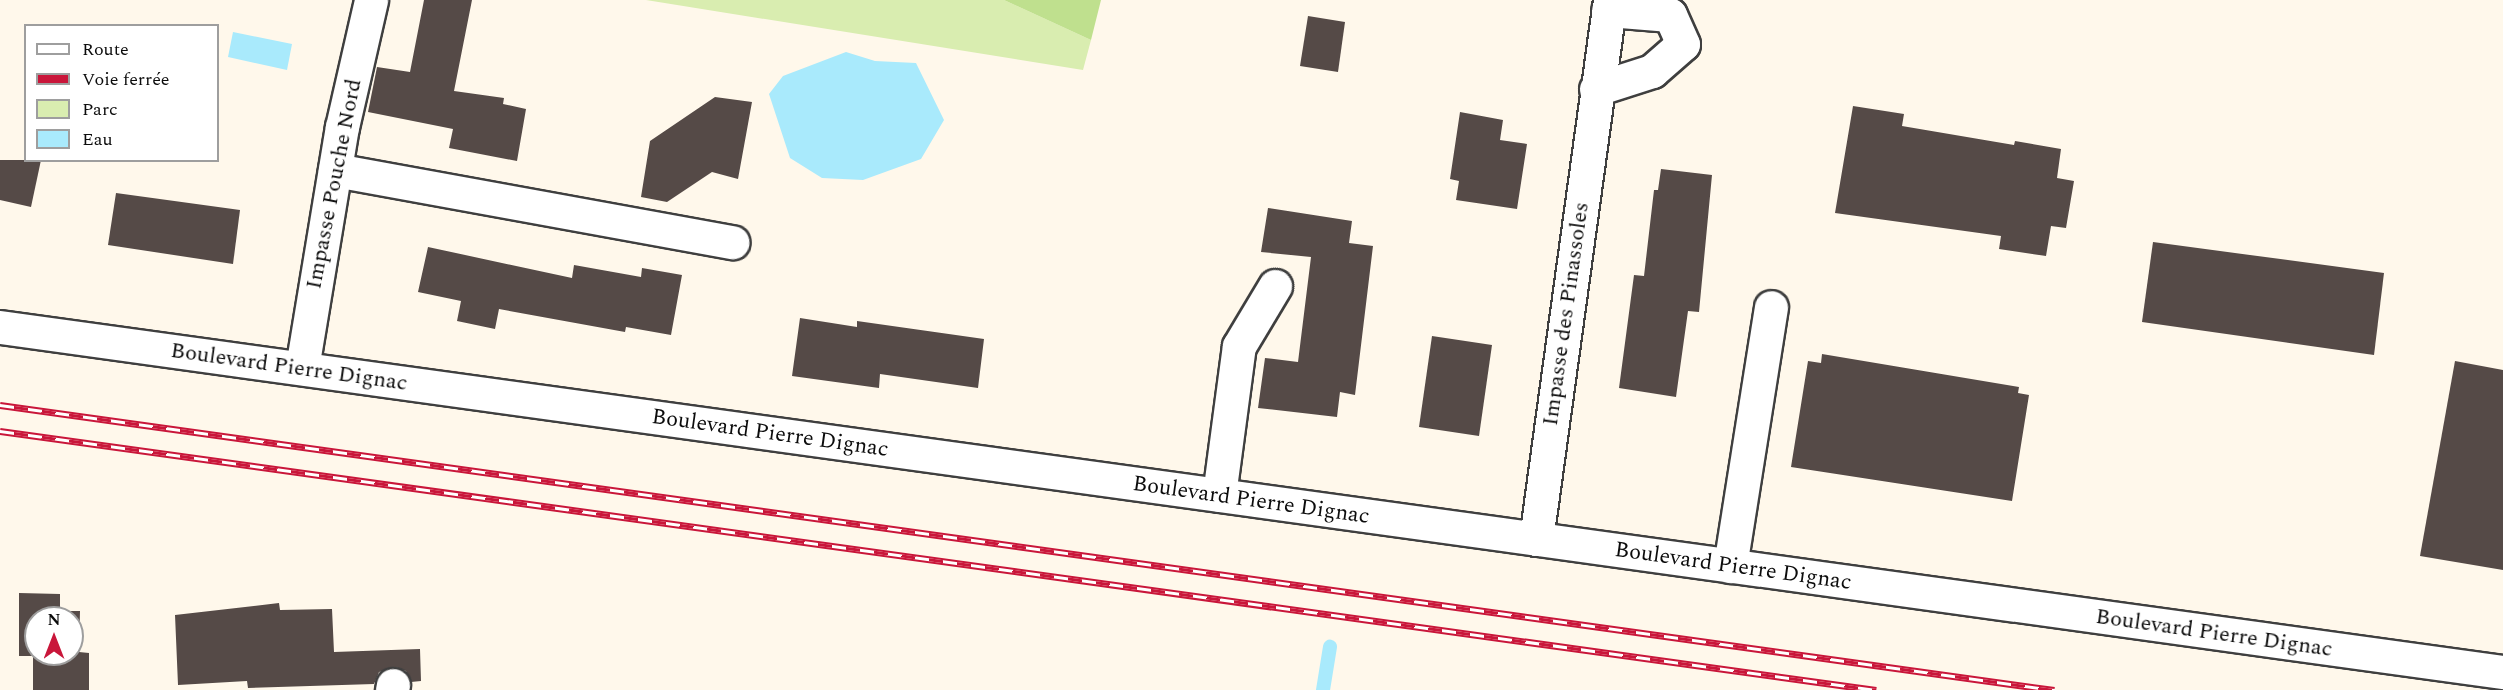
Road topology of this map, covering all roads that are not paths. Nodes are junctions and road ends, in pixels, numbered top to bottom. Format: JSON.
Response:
{"nodes":[{"id":1,"x":371,"y":0,"type":"edge"},
{"id":2,"x":1609,"y":5,"type":"edge"},
{"id":3,"x":1596,"y":89,"type":"junction"},
{"id":4,"x":335,"y":170,"type":"junction"},
{"id":5,"x":733,"y":242,"type":"dead end"},
{"id":6,"x":1275,"y":286,"type":"dead end"},
{"id":7,"x":1771,"y":307,"type":"dead end"},
{"id":8,"x":0,"y":327,"type":"edge"},
{"id":9,"x":302,"y":368,"type":"junction"},
{"id":10,"x":1219,"y":495,"type":"junction"},
{"id":11,"x":1536,"y":539,"type":"junction"},
{"id":12,"x":1730,"y":566,"type":"junction"},
{"id":13,"x":2503,"y":672,"type":"edge"}],
"edges":[{"from":1,"to":4,"type":"street","name":"Impasse Pouche Nord"},
{"from":2,"to":3,"type":"street","name":"Impasse des Pinassoles"},
{"from":2,"to":3,"type":"street","name":"Impasse des Pinassoles"},
{"from":3,"to":11,"type":"street","name":"Impasse des Pinassoles"},
{"from":4,"to":5,"type":"street"},
{"from":4,"to":9,"type":"street","name":"Impasse Pouche Nord"},
{"from":6,"to":10,"type":"street"},
{"from":7,"to":12,"type":"street"},
{"from":8,"to":9,"type":"street","name":"Boulevard Pierre Dignac"},
{"from":9,"to":10,"type":"street","name":"Boulevard Pierre Dignac"},
{"from":10,"to":11,"type":"street","name":"Boulevard Pierre Dignac"},
{"from":11,"to":12,"type":"street","name":"Boulevard Pierre Dignac"},
{"from":12,"to":13,"type":"street","name":"Boulevard Pierre Dignac"}]}
